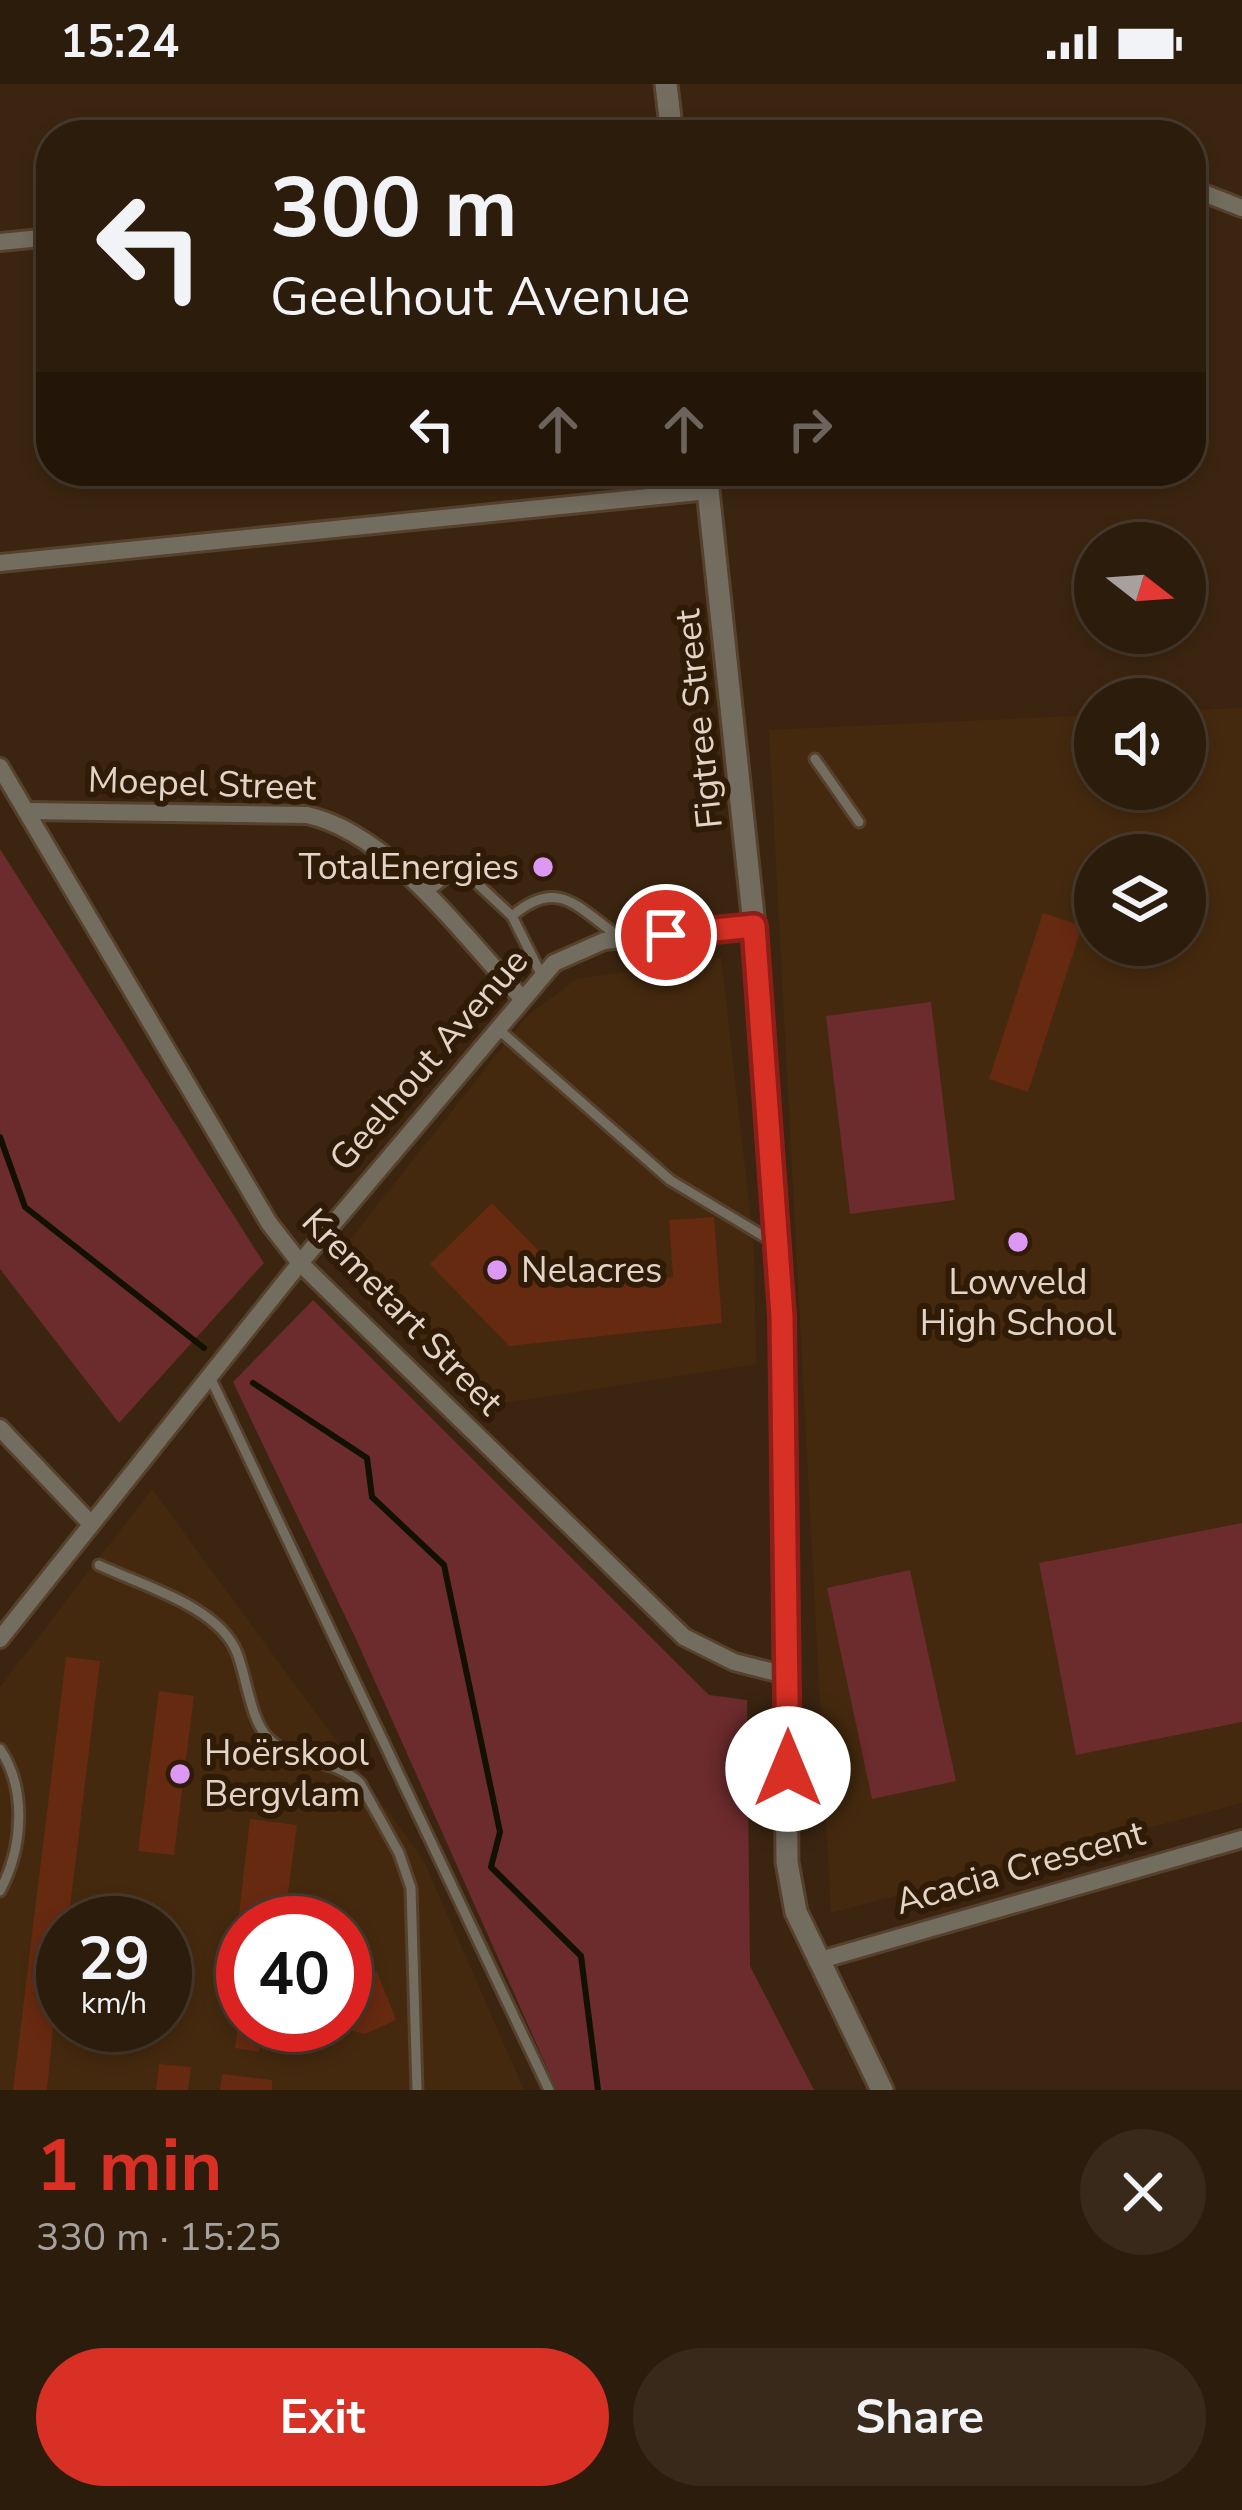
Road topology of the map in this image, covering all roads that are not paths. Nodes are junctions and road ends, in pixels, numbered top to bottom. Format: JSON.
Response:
{"nodes":[{"id":1,"x":666,"y":84,"type":"edge"},
{"id":2,"x":670,"y":120,"type":"edge"},
{"id":3,"x":1206,"y":194,"type":"edge"},
{"id":4,"x":1242,"y":208,"type":"edge"},
{"id":5,"x":36,"y":238,"type":"edge"},
{"id":6,"x":0,"y":242,"type":"edge"},
{"id":7,"x":664,"y":486,"type":"edge"},
{"id":8,"x":708,"y":486,"type":"edge"},
{"id":9,"x":0,"y":563,"type":"edge"},
{"id":10,"x":815,"y":759,"type":"dead end"},
{"id":11,"x":0,"y":767,"type":"edge"},
{"id":12,"x":26,"y":811,"type":"junction"},
{"id":13,"x":859,"y":822,"type":"dead end"},
{"id":14,"x":423,"y":896,"type":"junction"},
{"id":15,"x":512,"y":916,"type":"junction"},
{"id":16,"x":754,"y":926,"type":"junction"},
{"id":17,"x":622,"y":940,"type":"junction"},
{"id":18,"x":542,"y":976,"type":"junction"},
{"id":19,"x":521,"y":997,"type":"junction"},
{"id":20,"x":496,"y":1028,"type":"junction"},
{"id":21,"x":777,"y":1245,"type":"junction"},
{"id":22,"x":300,"y":1263,"type":"junction"},
{"id":23,"x":209,"y":1375,"type":"junction"},
{"id":24,"x":0,"y":1428,"type":"edge"},
{"id":25,"x":91,"y":1524,"type":"junction"},
{"id":26,"x":98,"y":1565,"type":"dead end"},
{"id":27,"x":0,"y":1639,"type":"edge"},
{"id":28,"x":789,"y":1676,"type":"junction"},
{"id":29,"x":0,"y":1749,"type":"edge"},
{"id":30,"x":1242,"y":1839,"type":"edge"},
{"id":31,"x":0,"y":1891,"type":"edge"},
{"id":32,"x":817,"y":1961,"type":"junction"},
{"id":33,"x":418,"y":2090,"type":"edge"},
{"id":34,"x":549,"y":2090,"type":"edge"},
{"id":35,"x":882,"y":2090,"type":"edge"}],
"edges":[{"from":1,"to":2,"type":"street"},
{"from":3,"to":4,"type":"street"},
{"from":5,"to":6,"type":"street"},
{"from":7,"to":9,"type":"street"},
{"from":8,"to":16,"type":"street","name":"Figtree Street"},
{"from":10,"to":13,"type":"lane"},
{"from":11,"to":12,"type":"street","name":"Kremetart Street"},
{"from":12,"to":14,"type":"street","name":"Moepel Street"},
{"from":12,"to":22,"type":"street","name":"Kremetart Street"},
{"from":14,"to":15,"type":"lane"},
{"from":14,"to":19,"type":"street","name":"Moepel Street"},
{"from":15,"to":17,"type":"lane"},
{"from":15,"to":18,"type":"lane"},
{"from":16,"to":17,"type":"street","name":"Geelhout Avenue"},
{"from":16,"to":21,"type":"street","name":"Figtree Street"},
{"from":17,"to":18,"type":"street","name":"Geelhout Avenue"},
{"from":18,"to":19,"type":"street","name":"Geelhout Avenue"},
{"from":19,"to":20,"type":"street","name":"Geelhout Avenue"},
{"from":20,"to":21,"type":"lane"},
{"from":20,"to":22,"type":"street","name":"Geelhout Avenue"},
{"from":21,"to":28,"type":"street","name":"Figtree Street"},
{"from":22,"to":23,"type":"street","name":"Geelhout Avenue"},
{"from":22,"to":28,"type":"street","name":"Kremetart Street"},
{"from":23,"to":25,"type":"street","name":"Geelhout Avenue"},
{"from":23,"to":34,"type":"lane"},
{"from":24,"to":25,"type":"street"},
{"from":25,"to":27,"type":"street","name":"Geelhout Avenue"},
{"from":26,"to":33,"type":"lane"},
{"from":28,"to":32,"type":"street","name":"Figtree Street"},
{"from":29,"to":31,"type":"lane"},
{"from":30,"to":32,"type":"street","name":"Acacia Crescent"},
{"from":32,"to":35,"type":"street","name":"Figtree Street"}]}
